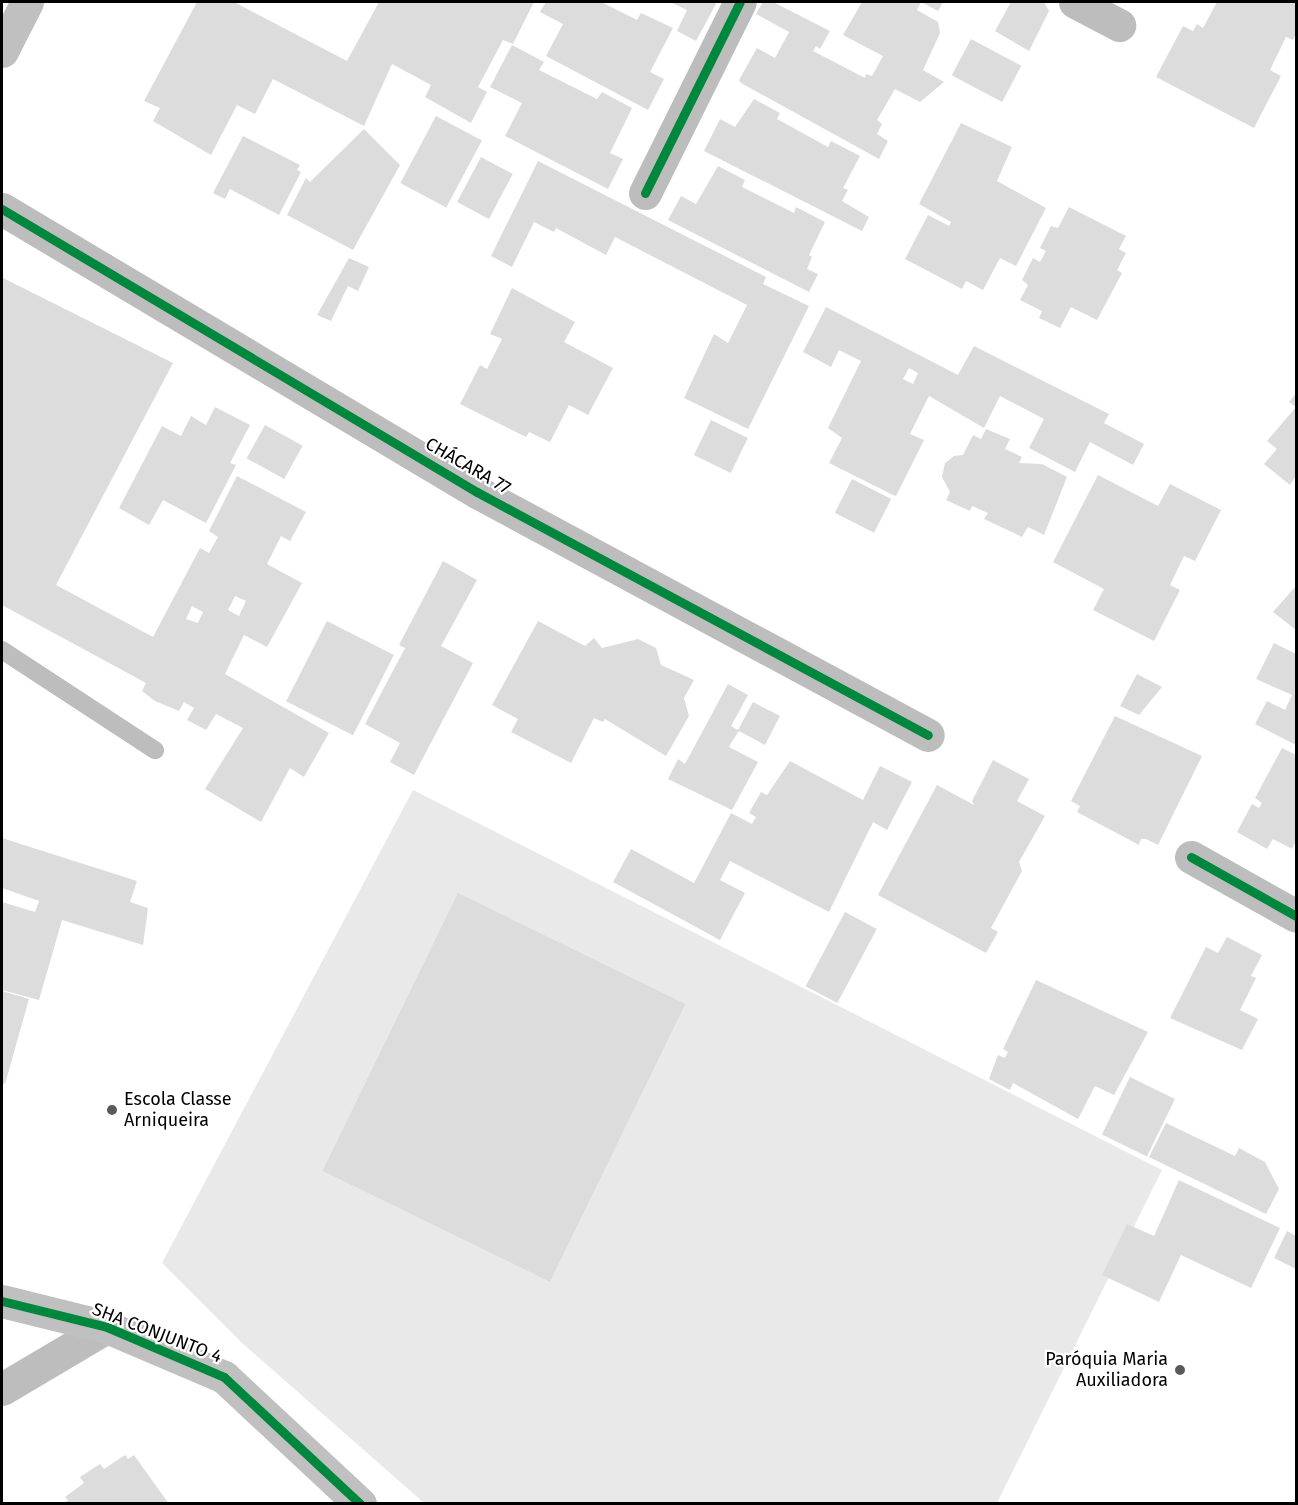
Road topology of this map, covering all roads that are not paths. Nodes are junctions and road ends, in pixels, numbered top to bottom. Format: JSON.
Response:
{"nodes":[{"id":1,"x":27,"y":2,"type":"edge"},
{"id":2,"x":740,"y":2,"type":"edge"},
{"id":3,"x":1075,"y":2,"type":"edge"},
{"id":4,"x":1119,"y":25,"type":"dead end"},
{"id":5,"x":2,"y":51,"type":"edge"},
{"id":6,"x":645,"y":193,"type":"dead end"},
{"id":7,"x":2,"y":209,"type":"edge"},
{"id":8,"x":2,"y":650,"type":"edge"},
{"id":9,"x":928,"y":735,"type":"dead end"},
{"id":10,"x":155,"y":750,"type":"dead end"},
{"id":11,"x":1191,"y":857,"type":"dead end"},
{"id":12,"x":1296,"y":916,"type":"edge"},
{"id":13,"x":2,"y":1301,"type":"edge"},
{"id":14,"x":107,"y":1327,"type":"junction"},
{"id":15,"x":2,"y":1389,"type":"edge"},
{"id":16,"x":360,"y":1503,"type":"edge"}],
"edges":[{"from":1,"to":5,"type":"street"},
{"from":2,"to":6,"type":"street"},
{"from":3,"to":4,"type":"street"},
{"from":7,"to":9,"type":"street","name":"CHÁCARA 77"},
{"from":8,"to":10,"type":"lane"},
{"from":11,"to":12,"type":"street"},
{"from":13,"to":14,"type":"street","name":"SHA CONJUNTO 4"},
{"from":14,"to":15,"type":"street"},
{"from":14,"to":16,"type":"street","name":"SHA CONJUNTO 4"}]}
